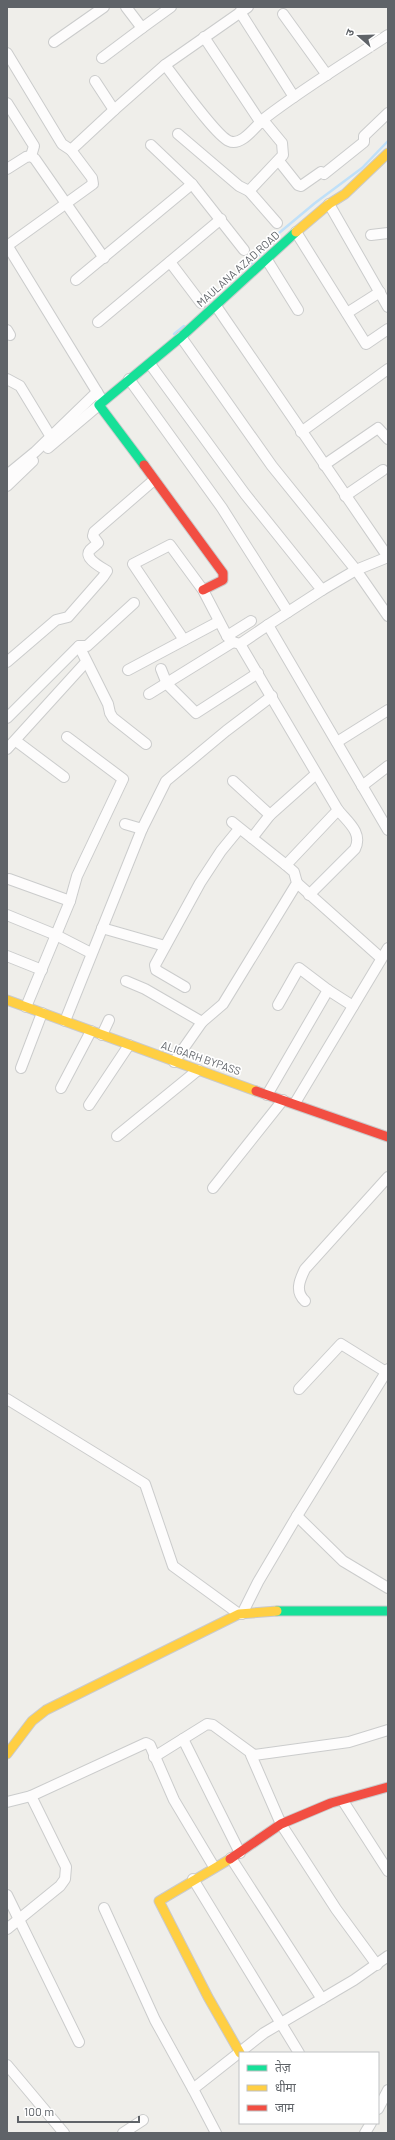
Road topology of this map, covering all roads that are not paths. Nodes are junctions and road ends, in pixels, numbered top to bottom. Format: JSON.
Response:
{"nodes":[{"id":1,"x":104,"y":7,"type":"edge"},
{"id":2,"x":126,"y":7,"type":"edge"},
{"id":3,"x":171,"y":7,"type":"edge"},
{"id":4,"x":244,"y":10,"type":"edge"},
{"id":5,"x":283,"y":14,"type":"dead end"},
{"id":6,"x":142,"y":28,"type":"junction"},
{"id":7,"x":388,"y":35,"type":"edge"},
{"id":8,"x":204,"y":37,"type":"junction"},
{"id":9,"x":54,"y":42,"type":"dead end"},
{"id":10,"x":7,"y":53,"type":"edge"},
{"id":11,"x":102,"y":58,"type":"dead end"},
{"id":12,"x":165,"y":65,"type":"junction"},
{"id":13,"x":327,"y":75,"type":"junction"},
{"id":14,"x":96,"y":81,"type":"dead end"},
{"id":15,"x":294,"y":97,"type":"junction"},
{"id":16,"x":9,"y":109,"type":"edge"},
{"id":17,"x":114,"y":110,"type":"junction"},
{"id":18,"x":388,"y":113,"type":"edge"},
{"id":19,"x":262,"y":121,"type":"junction"},
{"id":20,"x":178,"y":134,"type":"dead end"},
{"id":21,"x":152,"y":146,"type":"dead end"},
{"id":22,"x":72,"y":150,"type":"junction"},
{"id":23,"x":388,"y":153,"type":"edge"},
{"id":24,"x":32,"y":156,"type":"junction"},
{"id":25,"x":279,"y":161,"type":"junction"},
{"id":26,"x":7,"y":169,"type":"edge"},
{"id":27,"x":192,"y":184,"type":"junction"},
{"id":28,"x":249,"y":191,"type":"junction"},
{"id":29,"x":65,"y":204,"type":"junction"},
{"id":30,"x":329,"y":204,"type":"junction"},
{"id":31,"x":221,"y":220,"type":"junction"},
{"id":32,"x":277,"y":223,"type":"dead end"},
{"id":33,"x":296,"y":232,"type":"junction"},
{"id":34,"x":388,"y":233,"type":"edge"},
{"id":35,"x":371,"y":235,"type":"dead end"},
{"id":36,"x":7,"y":245,"type":"edge"},
{"id":37,"x":244,"y":250,"type":"dead end"},
{"id":38,"x":104,"y":258,"type":"junction"},
{"id":39,"x":266,"y":260,"type":"junction"},
{"id":40,"x":170,"y":262,"type":"junction"},
{"id":41,"x":76,"y":280,"type":"dead end"},
{"id":42,"x":380,"y":292,"type":"junction"},
{"id":43,"x":201,"y":303,"type":"dead end"},
{"id":44,"x":216,"y":306,"type":"junction"},
{"id":45,"x":388,"y":307,"type":"edge"},
{"id":46,"x":298,"y":310,"type":"dead end"},
{"id":47,"x":347,"y":313,"type":"junction"},
{"id":48,"x":98,"y":322,"type":"dead end"},
{"id":49,"x":388,"y":329,"type":"edge"},
{"id":50,"x":181,"y":337,"type":"junction"},
{"id":51,"x":150,"y":364,"type":"junction"},
{"id":52,"x":388,"y":369,"type":"edge"},
{"id":53,"x":7,"y":379,"type":"edge"},
{"id":54,"x":129,"y":379,"type":"junction"},
{"id":55,"x":100,"y":399,"type":"junction"},
{"id":56,"x":383,"y":426,"type":"edge"},
{"id":57,"x":301,"y":432,"type":"junction"},
{"id":58,"x":51,"y":437,"type":"junction"},
{"id":59,"x":388,"y":439,"type":"edge"},
{"id":60,"x":324,"y":465,"type":"junction"},
{"id":61,"x":383,"y":470,"type":"dead end"},
{"id":62,"x":7,"y":475,"type":"edge"},
{"id":63,"x":154,"y":480,"type":"junction"},
{"id":64,"x":7,"y":486,"type":"edge"},
{"id":65,"x":346,"y":496,"type":"junction"},
{"id":66,"x":388,"y":557,"type":"edge"},
{"id":67,"x":356,"y":570,"type":"junction"},
{"id":68,"x":203,"y":590,"type":"junction"},
{"id":69,"x":322,"y":590,"type":"junction"},
{"id":70,"x":134,"y":603,"type":"dead end"},
{"id":71,"x":288,"y":612,"type":"junction"},
{"id":72,"x":388,"y":616,"type":"edge"},
{"id":73,"x":251,"y":621,"type":"dead end"},
{"id":74,"x":218,"y":622,"type":"junction"},
{"id":75,"x":268,"y":625,"type":"junction"},
{"id":76,"x":184,"y":640,"type":"junction"},
{"id":77,"x":233,"y":640,"type":"junction"},
{"id":78,"x":79,"y":646,"type":"junction"},
{"id":79,"x":7,"y":662,"type":"edge"},
{"id":80,"x":86,"y":662,"type":"junction"},
{"id":81,"x":162,"y":669,"type":"dead end"},
{"id":82,"x":128,"y":670,"type":"dead end"},
{"id":83,"x":258,"y":673,"type":"junction"},
{"id":84,"x":167,"y":684,"type":"junction"},
{"id":85,"x":149,"y":694,"type":"dead end"},
{"id":86,"x":272,"y":696,"type":"junction"},
{"id":87,"x":388,"y":710,"type":"edge"},
{"id":88,"x":7,"y":718,"type":"edge"},
{"id":89,"x":67,"y":736,"type":"dead end"},
{"id":90,"x":16,"y":741,"type":"junction"},
{"id":91,"x":337,"y":742,"type":"junction"},
{"id":92,"x":146,"y":744,"type":"dead end"},
{"id":93,"x":7,"y":749,"type":"edge"},
{"id":94,"x":388,"y":766,"type":"edge"},
{"id":95,"x":316,"y":774,"type":"junction"},
{"id":96,"x":64,"y":777,"type":"dead end"},
{"id":97,"x":233,"y":781,"type":"dead end"},
{"id":98,"x":362,"y":786,"type":"junction"},
{"id":99,"x":338,"y":810,"type":"junction"},
{"id":100,"x":270,"y":815,"type":"junction"},
{"id":101,"x":385,"y":817,"type":"edge"},
{"id":102,"x":125,"y":824,"type":"dead end"},
{"id":103,"x":142,"y":829,"type":"junction"},
{"id":104,"x":388,"y":830,"type":"edge"},
{"id":105,"x":252,"y":838,"type":"junction"},
{"id":106,"x":286,"y":865,"type":"junction"},
{"id":107,"x":9,"y":879,"type":"dead end"},
{"id":108,"x":297,"y":884,"type":"junction"},
{"id":109,"x":309,"y":895,"type":"junction"},
{"id":110,"x":70,"y":901,"type":"junction"},
{"id":111,"x":7,"y":915,"type":"edge"},
{"id":112,"x":102,"y":928,"type":"junction"},
{"id":113,"x":56,"y":935,"type":"junction"},
{"id":114,"x":164,"y":946,"type":"junction"},
{"id":115,"x":388,"y":948,"type":"edge"},
{"id":116,"x":91,"y":953,"type":"junction"},
{"id":117,"x":7,"y":956,"type":"edge"},
{"id":118,"x":381,"y":958,"type":"junction"},
{"id":119,"x":42,"y":970,"type":"junction"},
{"id":120,"x":126,"y":981,"type":"dead end"},
{"id":121,"x":185,"y":986,"type":"dead end"},
{"id":122,"x":328,"y":990,"type":"junction"},
{"id":123,"x":7,"y":1000,"type":"edge"},
{"id":124,"x":278,"y":1006,"type":"dead end"},
{"id":125,"x":353,"y":1006,"type":"junction"},
{"id":126,"x":26,"y":1007,"type":"junction"},
{"id":127,"x":42,"y":1013,"type":"junction"},
{"id":128,"x":109,"y":1020,"type":"dead end"},
{"id":129,"x":64,"y":1021,"type":"junction"},
{"id":130,"x":202,"y":1022,"type":"junction"},
{"id":131,"x":90,"y":1031,"type":"junction"},
{"id":132,"x":102,"y":1035,"type":"junction"},
{"id":133,"x":129,"y":1045,"type":"junction"},
{"id":134,"x":174,"y":1062,"type":"junction"},
{"id":135,"x":21,"y":1068,"type":"dead end"},
{"id":136,"x":198,"y":1070,"type":"junction"},
{"id":137,"x":61,"y":1088,"type":"dead end"},
{"id":138,"x":267,"y":1095,"type":"junction"},
{"id":139,"x":283,"y":1100,"type":"junction"},
{"id":140,"x":295,"y":1103,"type":"junction"},
{"id":141,"x":89,"y":1105,"type":"dead end"},
{"id":142,"x":117,"y":1136,"type":"dead end"},
{"id":143,"x":388,"y":1137,"type":"edge"},
{"id":144,"x":388,"y":1177,"type":"edge"},
{"id":145,"x":214,"y":1188,"type":"dead end"},
{"id":146,"x":305,"y":1301,"type":"dead end"},
{"id":147,"x":387,"y":1370,"type":"edge"},
{"id":148,"x":298,"y":1389,"type":"dead end"},
{"id":149,"x":7,"y":1400,"type":"edge"},
{"id":150,"x":297,"y":1516,"type":"junction"},
{"id":151,"x":388,"y":1588,"type":"edge"},
{"id":152,"x":388,"y":1611,"type":"edge"},
{"id":153,"x":241,"y":1614,"type":"junction"},
{"id":154,"x":388,"y":1730,"type":"edge"},
{"id":155,"x":184,"y":1739,"type":"junction"},
{"id":156,"x":7,"y":1754,"type":"edge"},
{"id":157,"x":251,"y":1755,"type":"junction"},
{"id":158,"x":154,"y":1757,"type":"junction"},
{"id":159,"x":388,"y":1787,"type":"edge"},
{"id":160,"x":31,"y":1796,"type":"junction"},
{"id":161,"x":343,"y":1801,"type":"junction"},
{"id":162,"x":7,"y":1802,"type":"edge"},
{"id":163,"x":281,"y":1824,"type":"junction"},
{"id":164,"x":240,"y":1853,"type":"junction"},
{"id":165,"x":231,"y":1858,"type":"junction"},
{"id":166,"x":214,"y":1867,"type":"junction"},
{"id":167,"x":388,"y":1871,"type":"edge"},
{"id":168,"x":193,"y":1879,"type":"junction"},
{"id":169,"x":7,"y":1895,"type":"edge"},
{"id":170,"x":104,"y":1908,"type":"dead end"},
{"id":171,"x":19,"y":1918,"type":"junction"},
{"id":172,"x":7,"y":1929,"type":"edge"},
{"id":173,"x":388,"y":1956,"type":"edge"},
{"id":174,"x":377,"y":1965,"type":"junction"},
{"id":175,"x":322,"y":1999,"type":"junction"},
{"id":176,"x":280,"y":2022,"type":"junction"},
{"id":177,"x":80,"y":2042,"type":"dead end"},
{"id":178,"x":239,"y":2052,"type":"edge"},
{"id":179,"x":241,"y":2052,"type":"edge"},
{"id":180,"x":298,"y":2052,"type":"edge"},
{"id":181,"x":239,"y":2054,"type":"edge"},
{"id":182,"x":7,"y":2065,"type":"edge"},
{"id":183,"x":193,"y":2088,"type":"junction"},
{"id":184,"x":388,"y":2090,"type":"edge"},
{"id":185,"x":379,"y":2107,"type":"edge"},
{"id":186,"x":143,"y":2120,"type":"dead end"},
{"id":187,"x":370,"y":2124,"type":"edge"},
{"id":188,"x":64,"y":2133,"type":"edge"},
{"id":189,"x":123,"y":2133,"type":"edge"},
{"id":190,"x":216,"y":2133,"type":"edge"},
{"id":191,"x":365,"y":2133,"type":"edge"}],
"edges":[{"from":1,"to":9,"type":"street"},
{"from":2,"to":6,"type":"street"},
{"from":3,"to":6,"type":"street"},
{"from":4,"to":8,"type":"street"},
{"from":4,"to":15,"type":"street"},
{"from":5,"to":13,"type":"street"},
{"from":6,"to":11,"type":"street"},
{"from":7,"to":13,"type":"street"},
{"from":8,"to":12,"type":"street"},
{"from":8,"to":19,"type":"street"},
{"from":10,"to":22,"type":"street"},
{"from":12,"to":17,"type":"street"},
{"from":12,"to":19,"type":"street"},
{"from":13,"to":15,"type":"street"},
{"from":14,"to":17,"type":"street"},
{"from":15,"to":19,"type":"street"},
{"from":16,"to":24,"type":"street"},
{"from":17,"to":22,"type":"street"},
{"from":18,"to":25,"type":"street"},
{"from":19,"to":25,"type":"street"},
{"from":20,"to":28,"type":"street"},
{"from":21,"to":27,"type":"street"},
{"from":22,"to":29,"type":"street"},
{"from":23,"to":30,"type":"street","name":"MAULANA AZAD ROAD"},
{"from":24,"to":26,"type":"street"},
{"from":24,"to":29,"type":"street"},
{"from":25,"to":28,"type":"street"},
{"from":27,"to":31,"type":"street"},
{"from":27,"to":38,"type":"street"},
{"from":28,"to":32,"type":"street"},
{"from":29,"to":36,"type":"street"},
{"from":29,"to":38,"type":"street"},
{"from":30,"to":33,"type":"street","name":"MAULANA AZAD ROAD"},
{"from":30,"to":42,"type":"street"},
{"from":31,"to":37,"type":"street"},
{"from":31,"to":40,"type":"street"},
{"from":33,"to":39,"type":"street","name":"MAULANA AZAD ROAD"},
{"from":33,"to":47,"type":"street"},
{"from":34,"to":35,"type":"street"},
{"from":36,"to":55,"type":"street"},
{"from":38,"to":41,"type":"street"},
{"from":39,"to":44,"type":"street","name":"MAULANA AZAD ROAD"},
{"from":39,"to":46,"type":"street"},
{"from":40,"to":43,"type":"street"},
{"from":40,"to":48,"type":"street"},
{"from":42,"to":45,"type":"street"},
{"from":42,"to":47,"type":"street"},
{"from":44,"to":50,"type":"street","name":"MAULANA AZAD ROAD"},
{"from":44,"to":57,"type":"street"},
{"from":47,"to":49,"type":"street"},
{"from":50,"to":51,"type":"street","name":"MAULANA AZAD ROAD"},
{"from":50,"to":67,"type":"street"},
{"from":51,"to":54,"type":"street","name":"MAULANA AZAD ROAD"},
{"from":51,"to":69,"type":"street"},
{"from":52,"to":57,"type":"street"},
{"from":53,"to":58,"type":"street"},
{"from":54,"to":55,"type":"street","name":"MAULANA AZAD ROAD"},
{"from":54,"to":71,"type":"street"},
{"from":55,"to":58,"type":"street"},
{"from":55,"to":63,"type":"street"},
{"from":55,"to":64,"type":"street"},
{"from":56,"to":59,"type":"street"},
{"from":56,"to":60,"type":"street"},
{"from":57,"to":60,"type":"street"},
{"from":58,"to":62,"type":"street"},
{"from":60,"to":65,"type":"street"},
{"from":61,"to":65,"type":"street"},
{"from":63,"to":68,"type":"street"},
{"from":63,"to":79,"type":"street"},
{"from":65,"to":66,"type":"street"},
{"from":66,"to":67,"type":"street"},
{"from":67,"to":69,"type":"street"},
{"from":67,"to":72,"type":"street"},
{"from":68,"to":74,"type":"street"},
{"from":68,"to":76,"type":"street"},
{"from":69,"to":71,"type":"street"},
{"from":70,"to":78,"type":"street"},
{"from":71,"to":75,"type":"street"},
{"from":73,"to":77,"type":"street"},
{"from":74,"to":76,"type":"street"},
{"from":74,"to":77,"type":"street"},
{"from":75,"to":77,"type":"street"},
{"from":75,"to":91,"type":"street"},
{"from":76,"to":82,"type":"street"},
{"from":77,"to":83,"type":"street"},
{"from":77,"to":84,"type":"street"},
{"from":78,"to":80,"type":"street"},
{"from":78,"to":88,"type":"street"},
{"from":80,"to":90,"type":"street"},
{"from":80,"to":92,"type":"street"},
{"from":81,"to":84,"type":"street"},
{"from":83,"to":84,"type":"street"},
{"from":83,"to":86,"type":"street"},
{"from":84,"to":85,"type":"street"},
{"from":86,"to":95,"type":"street"},
{"from":86,"to":103,"type":"street"},
{"from":87,"to":91,"type":"street"},
{"from":89,"to":110,"type":"street"},
{"from":90,"to":93,"type":"street"},
{"from":90,"to":96,"type":"street"},
{"from":91,"to":98,"type":"street"},
{"from":94,"to":98,"type":"street"},
{"from":95,"to":99,"type":"street"},
{"from":95,"to":100,"type":"street"},
{"from":97,"to":100,"type":"street"},
{"from":98,"to":101,"type":"street"},
{"from":99,"to":106,"type":"street"},
{"from":99,"to":109,"type":"street"},
{"from":100,"to":105,"type":"street"},
{"from":101,"to":104,"type":"street"},
{"from":102,"to":103,"type":"street"},
{"from":103,"to":112,"type":"street"},
{"from":105,"to":106,"type":"street"},
{"from":105,"to":114,"type":"street"},
{"from":106,"to":108,"type":"street"},
{"from":107,"to":110,"type":"street"},
{"from":108,"to":109,"type":"street"},
{"from":108,"to":130,"type":"street"},
{"from":109,"to":118,"type":"street"},
{"from":110,"to":113,"type":"street"},
{"from":111,"to":113,"type":"street"},
{"from":112,"to":114,"type":"street"},
{"from":112,"to":116,"type":"street"},
{"from":113,"to":116,"type":"street"},
{"from":113,"to":119,"type":"street"},
{"from":114,"to":121,"type":"street"},
{"from":115,"to":118,"type":"street"},
{"from":116,"to":129,"type":"street"},
{"from":117,"to":119,"type":"street"},
{"from":118,"to":125,"type":"street"},
{"from":119,"to":126,"type":"street"},
{"from":120,"to":130,"type":"street"},
{"from":122,"to":124,"type":"street"},
{"from":122,"to":125,"type":"street"},
{"from":122,"to":138,"type":"street"},
{"from":123,"to":126,"type":"street","name":"ALIGARH BYPASS"},
{"from":125,"to":140,"type":"street"},
{"from":126,"to":127,"type":"street","name":"ALIGARH BYPASS"},
{"from":127,"to":129,"type":"street","name":"ALIGARH BYPASS"},
{"from":127,"to":135,"type":"street"},
{"from":128,"to":132,"type":"street"},
{"from":129,"to":131,"type":"street","name":"ALIGARH BYPASS"},
{"from":130,"to":134,"type":"street"},
{"from":131,"to":132,"type":"street","name":"ALIGARH BYPASS"},
{"from":131,"to":137,"type":"street"},
{"from":132,"to":133,"type":"street","name":"ALIGARH BYPASS"},
{"from":133,"to":134,"type":"street","name":"ALIGARH BYPASS"},
{"from":133,"to":141,"type":"street"},
{"from":134,"to":136,"type":"street","name":"ALIGARH BYPASS"},
{"from":136,"to":138,"type":"street","name":"ALIGARH BYPASS"},
{"from":136,"to":142,"type":"street"},
{"from":138,"to":139,"type":"street","name":"ALIGARH BYPASS"},
{"from":139,"to":140,"type":"street","name":"ALIGARH BYPASS"},
{"from":139,"to":145,"type":"street"},
{"from":140,"to":143,"type":"street","name":"ALIGARH BYPASS"},
{"from":144,"to":146,"type":"street"},
{"from":147,"to":148,"type":"street"},
{"from":147,"to":150,"type":"street"},
{"from":149,"to":153,"type":"street"},
{"from":150,"to":151,"type":"street"},
{"from":150,"to":153,"type":"street"},
{"from":152,"to":153,"type":"street"},
{"from":153,"to":156,"type":"street"},
{"from":154,"to":157,"type":"street"},
{"from":155,"to":157,"type":"street"},
{"from":155,"to":158,"type":"street"},
{"from":155,"to":164,"type":"street"},
{"from":157,"to":163,"type":"street"},
{"from":158,"to":160,"type":"street"},
{"from":158,"to":166,"type":"street"},
{"from":159,"to":161,"type":"street"},
{"from":160,"to":162,"type":"street"},
{"from":160,"to":171,"type":"street"},
{"from":161,"to":163,"type":"street"},
{"from":161,"to":167,"type":"street"},
{"from":163,"to":164,"type":"street"},
{"from":163,"to":174,"type":"street"},
{"from":164,"to":165,"type":"street"},
{"from":165,"to":166,"type":"street"},
{"from":165,"to":175,"type":"street"},
{"from":166,"to":168,"type":"street"},
{"from":168,"to":176,"type":"street"},
{"from":168,"to":178,"type":"street"},
{"from":169,"to":171,"type":"street"},
{"from":170,"to":183,"type":"street"},
{"from":171,"to":172,"type":"street"},
{"from":171,"to":177,"type":"street"},
{"from":173,"to":174,"type":"street"},
{"from":174,"to":175,"type":"street"},
{"from":175,"to":176,"type":"street"},
{"from":176,"to":179,"type":"street"},
{"from":176,"to":180,"type":"street"},
{"from":181,"to":183,"type":"street"},
{"from":182,"to":188,"type":"street"},
{"from":183,"to":190,"type":"street"},
{"from":184,"to":185,"type":"street"},
{"from":186,"to":189,"type":"street"},
{"from":187,"to":191,"type":"street"}]}
